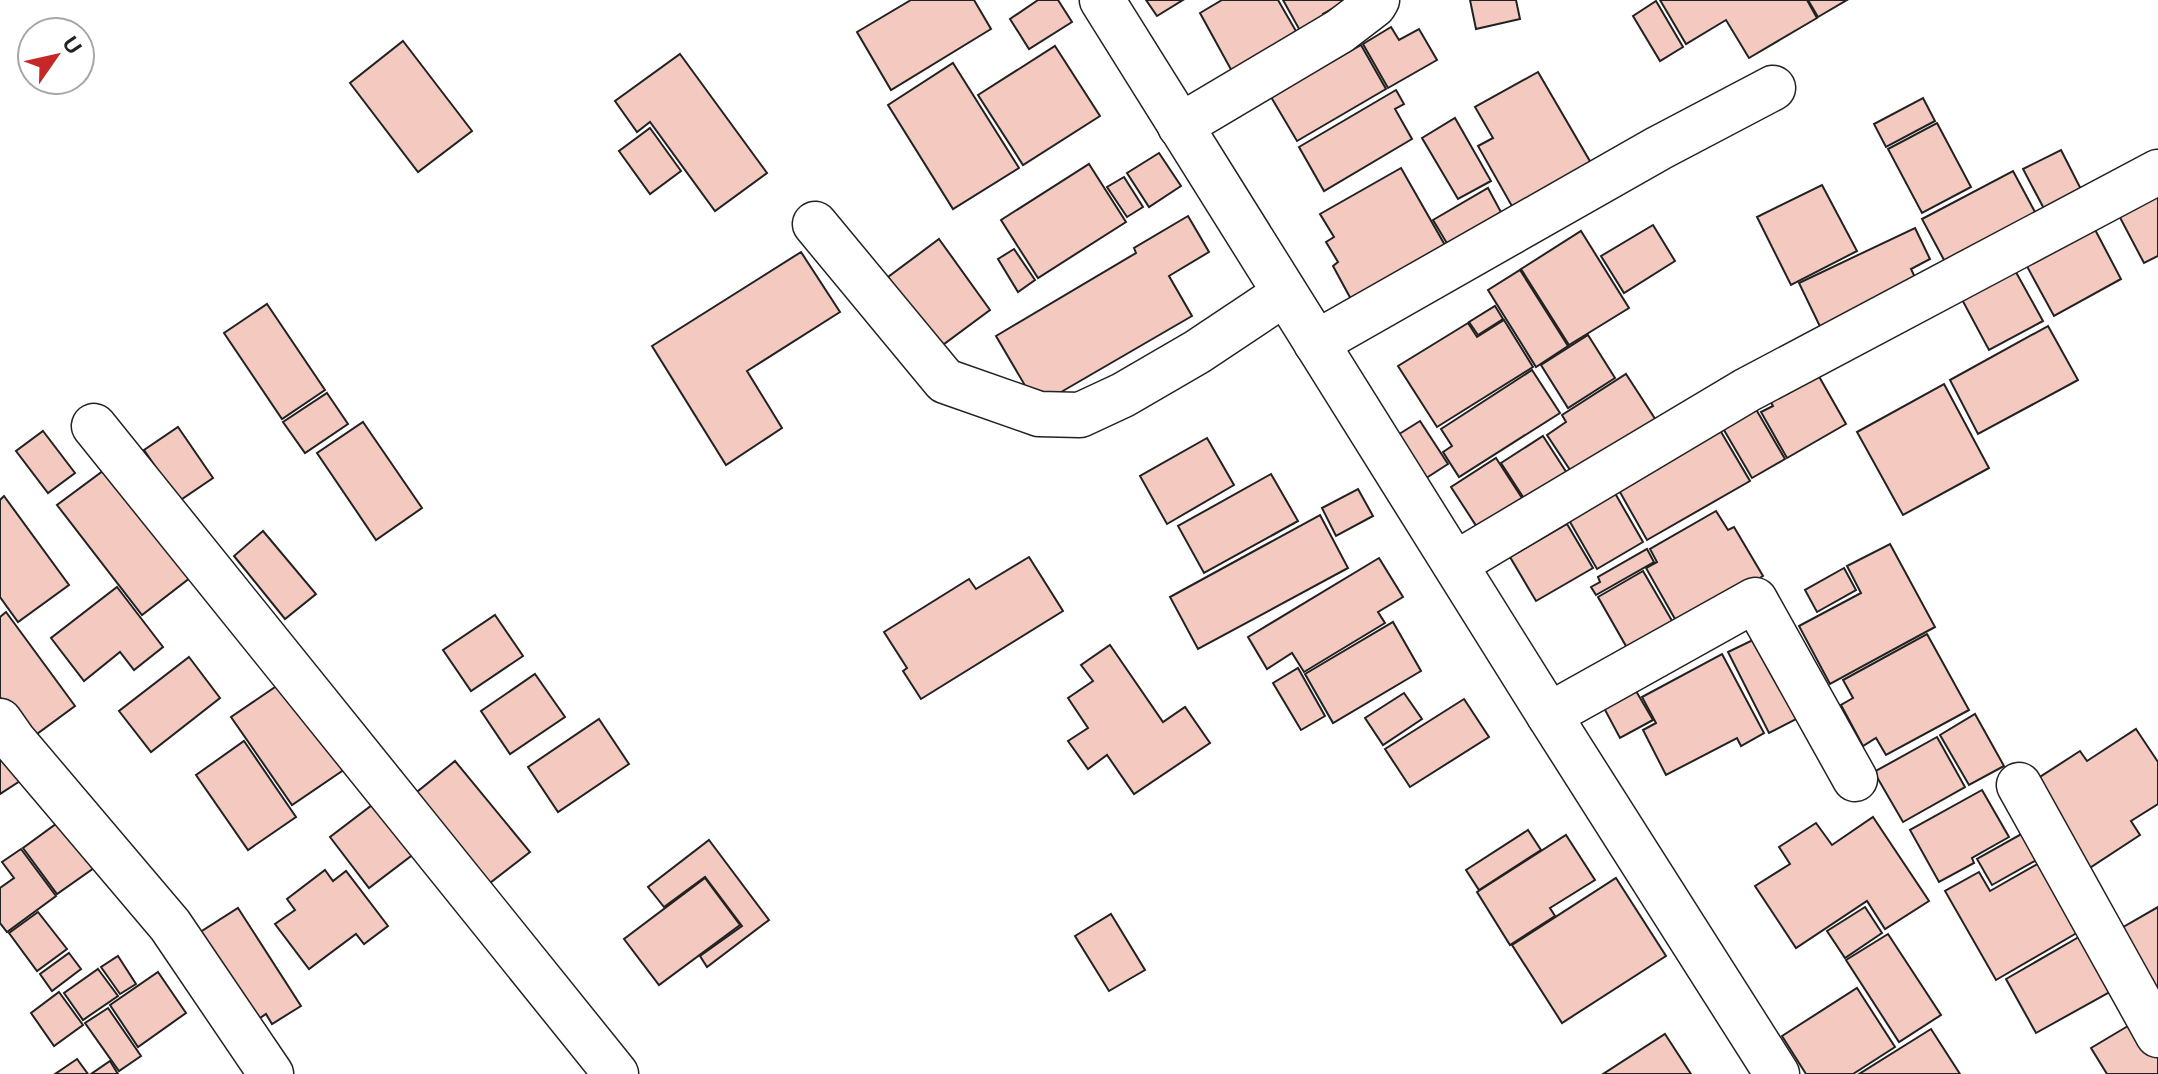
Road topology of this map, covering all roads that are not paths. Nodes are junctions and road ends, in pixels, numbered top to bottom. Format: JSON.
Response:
{"nodes":[{"id":1,"x":1102,"y":0,"type":"edge"},
{"id":2,"x":1377,"y":0,"type":"edge"},
{"id":3,"x":1773,"y":88,"type":"dead end"},
{"id":4,"x":1180,"y":126,"type":"junction"},
{"id":5,"x":2158,"y":172,"type":"edge"},
{"id":6,"x":815,"y":224,"type":"dead end"},
{"id":7,"x":1284,"y":294,"type":"junction"},
{"id":8,"x":1316,"y":343,"type":"junction"},
{"id":9,"x":94,"y":426,"type":"dead end"},
{"id":10,"x":1455,"y":564,"type":"junction"},
{"id":11,"x":1549,"y":715,"type":"junction"},
{"id":12,"x":0,"y":721,"type":"edge"},
{"id":13,"x":1855,"y":779,"type":"dead end"},
{"id":14,"x":2019,"y":785,"type":"dead end"},
{"id":15,"x":2158,"y":1035,"type":"edge"},
{"id":16,"x":271,"y":1074,"type":"edge"},
{"id":17,"x":616,"y":1074,"type":"edge"},
{"id":18,"x":1777,"y":1074,"type":"edge"}],
"edges":[{"from":1,"to":4,"type":"street"},
{"from":2,"to":4,"type":"street"},
{"from":3,"to":8,"type":"street"},
{"from":4,"to":7,"type":"street"},
{"from":5,"to":10,"type":"street"},
{"from":6,"to":7,"type":"street"},
{"from":7,"to":8,"type":"street"},
{"from":8,"to":10,"type":"street"},
{"from":9,"to":17,"type":"street"},
{"from":10,"to":11,"type":"street"},
{"from":11,"to":13,"type":"street"},
{"from":11,"to":18,"type":"street"},
{"from":12,"to":16,"type":"street"},
{"from":14,"to":15,"type":"street"}]}
